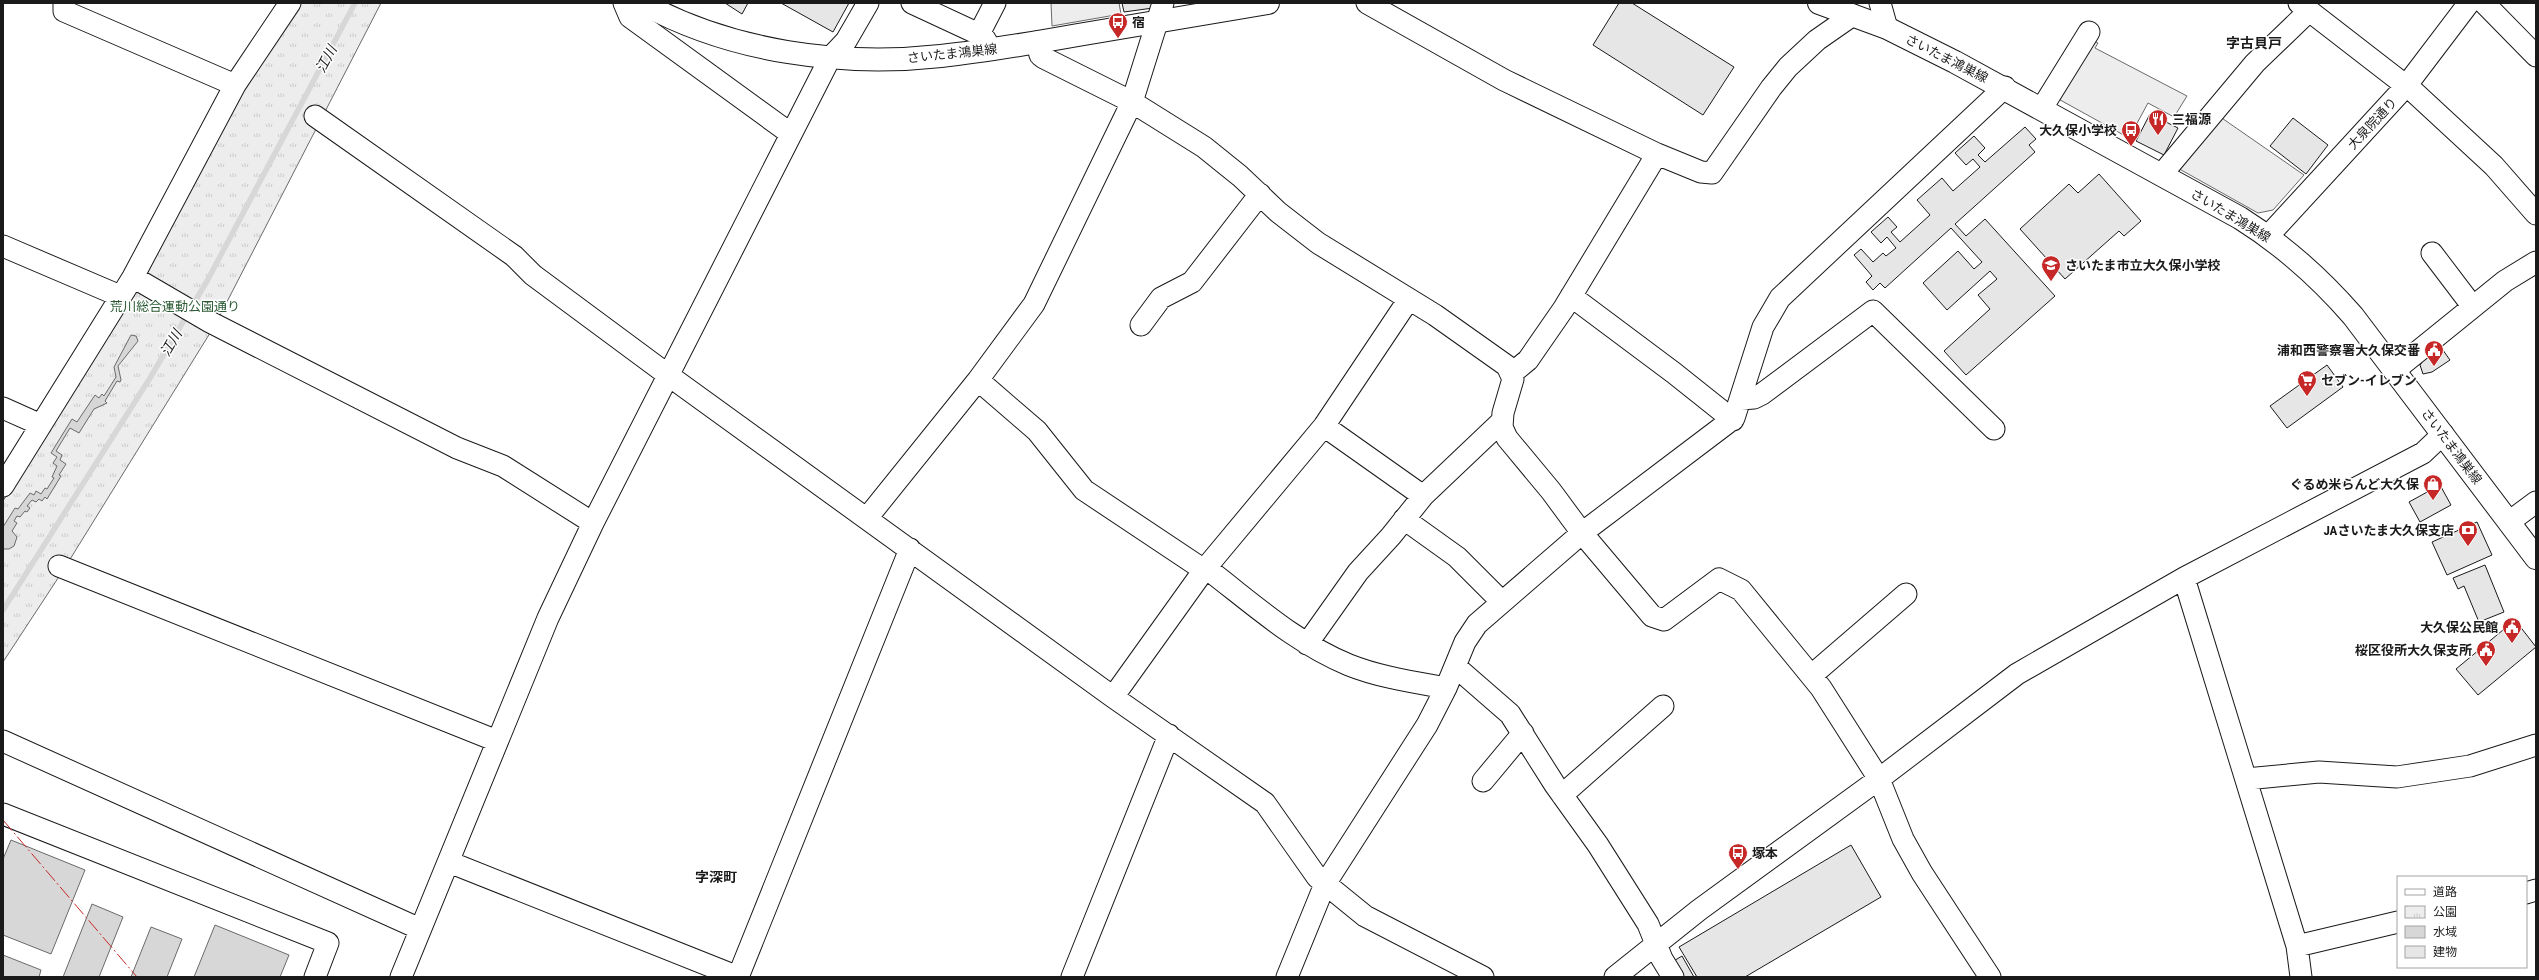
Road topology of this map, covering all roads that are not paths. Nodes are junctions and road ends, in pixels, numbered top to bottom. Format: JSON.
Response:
{"nodes":[{"id":1,"x":64,"y":3,"type":"edge"},
{"id":2,"x":290,"y":3,"type":"edge"},
{"id":3,"x":624,"y":3,"type":"edge"},
{"id":4,"x":642,"y":3,"type":"edge"},
{"id":5,"x":868,"y":3,"type":"edge"},
{"id":6,"x":912,"y":3,"type":"edge"},
{"id":7,"x":995,"y":3,"type":"edge"},
{"id":8,"x":1268,"y":3,"type":"edge"},
{"id":9,"x":1367,"y":3,"type":"edge"},
{"id":10,"x":1819,"y":3,"type":"edge"},
{"id":11,"x":1880,"y":3,"type":"edge"},
{"id":12,"x":2469,"y":3,"type":"edge"},
{"id":13,"x":2484,"y":3,"type":"edge"},
{"id":14,"x":2303,"y":7,"type":"edge"},
{"id":15,"x":1160,"y":12,"type":"edge"},
{"id":16,"x":1853,"y":14,"type":"junction"},
{"id":17,"x":1887,"y":28,"type":"junction"},
{"id":18,"x":2089,"y":32,"type":"dead end"},
{"id":19,"x":985,"y":41,"type":"junction"},
{"id":20,"x":1037,"y":42,"type":"junction"},
{"id":21,"x":2536,"y":56,"type":"edge"},
{"id":22,"x":830,"y":58,"type":"junction"},
{"id":23,"x":235,"y":85,"type":"junction"},
{"id":24,"x":2406,"y":86,"type":"junction"},
{"id":25,"x":2005,"y":88,"type":"junction"},
{"id":26,"x":1132,"y":102,"type":"junction"},
{"id":27,"x":2042,"y":108,"type":"junction"},
{"id":28,"x":315,"y":116,"type":"dead end"},
{"id":29,"x":791,"y":134,"type":"junction"},
{"id":30,"x":1657,"y":154,"type":"junction"},
{"id":31,"x":2162,"y":174,"type":"junction"},
{"id":32,"x":1260,"y":194,"type":"junction"},
{"id":33,"x":2536,"y":214,"type":"edge"},
{"id":34,"x":2268,"y":236,"type":"junction"},
{"id":35,"x":3,"y":246,"type":"edge"},
{"id":36,"x":2432,"y":253,"type":"dead end"},
{"id":37,"x":2536,"y":262,"type":"edge"},
{"id":38,"x":133,"y":277,"type":"junction"},
{"id":39,"x":120,"y":296,"type":"junction"},
{"id":40,"x":1571,"y":296,"type":"junction"},
{"id":41,"x":1409,"y":299,"type":"junction"},
{"id":42,"x":2473,"y":307,"type":"junction"},
{"id":43,"x":1141,"y":325,"type":"dead end"},
{"id":44,"x":2395,"y":370,"type":"junction"},
{"id":45,"x":1511,"y":374,"type":"junction"},
{"id":46,"x":668,"y":375,"type":"junction"},
{"id":47,"x":978,"y":380,"type":"junction"},
{"id":48,"x":1741,"y":399,"type":"junction"},
{"id":49,"x":3,"y":408,"type":"edge"},
{"id":50,"x":1733,"y":420,"type":"junction"},
{"id":51,"x":1502,"y":421,"type":"junction"},
{"id":52,"x":41,"y":424,"type":"junction"},
{"id":53,"x":1324,"y":426,"type":"junction"},
{"id":54,"x":1994,"y":429,"type":"dead end"},
{"id":55,"x":2443,"y":434,"type":"junction"},
{"id":56,"x":3,"y":486,"type":"edge"},
{"id":57,"x":1423,"y":496,"type":"junction"},
{"id":58,"x":2536,"y":502,"type":"edge"},
{"id":59,"x":867,"y":518,"type":"junction"},
{"id":60,"x":1404,"y":519,"type":"junction"},
{"id":61,"x":2509,"y":522,"type":"junction"},
{"id":62,"x":593,"y":523,"type":"junction"},
{"id":63,"x":1582,"y":533,"type":"junction"},
{"id":64,"x":910,"y":548,"type":"junction"},
{"id":65,"x":2536,"y":558,"type":"edge"},
{"id":66,"x":59,"y":566,"type":"dead end"},
{"id":67,"x":1205,"y":569,"type":"junction"},
{"id":68,"x":2184,"y":578,"type":"junction"},
{"id":69,"x":1906,"y":594,"type":"dead end"},
{"id":70,"x":1502,"y":602,"type":"junction"},
{"id":71,"x":1307,"y":644,"type":"junction"},
{"id":72,"x":1456,"y":666,"type":"junction"},
{"id":73,"x":1812,"y":675,"type":"junction"},
{"id":74,"x":1446,"y":688,"type":"junction"},
{"id":75,"x":1113,"y":696,"type":"junction"},
{"id":76,"x":1663,"y":706,"type":"dead end"},
{"id":77,"x":1523,"y":733,"type":"junction"},
{"id":78,"x":1169,"y":735,"type":"junction"},
{"id":79,"x":3,"y":740,"type":"edge"},
{"id":80,"x":497,"y":741,"type":"junction"},
{"id":81,"x":2536,"y":745,"type":"edge"},
{"id":82,"x":1879,"y":779,"type":"junction"},
{"id":83,"x":2246,"y":779,"type":"junction"},
{"id":84,"x":1483,"y":781,"type":"dead end"},
{"id":85,"x":1562,"y":795,"type":"junction"},
{"id":86,"x":3,"y":814,"type":"edge"},
{"id":87,"x":449,"y":862,"type":"junction"},
{"id":88,"x":1325,"y":884,"type":"junction"},
{"id":89,"x":2397,"y":922,"type":"edge"},
{"id":90,"x":420,"y":929,"type":"junction"},
{"id":91,"x":1656,"y":943,"type":"junction"},
{"id":92,"x":2297,"y":946,"type":"junction"},
{"id":93,"x":315,"y":977,"type":"edge"},
{"id":94,"x":401,"y":977,"type":"edge"},
{"id":95,"x":738,"y":977,"type":"edge"},
{"id":96,"x":1072,"y":977,"type":"edge"},
{"id":97,"x":1287,"y":977,"type":"edge"},
{"id":98,"x":1483,"y":977,"type":"edge"},
{"id":99,"x":1615,"y":977,"type":"edge"},
{"id":100,"x":1673,"y":977,"type":"edge"},
{"id":101,"x":1990,"y":977,"type":"edge"},
{"id":102,"x":2301,"y":977,"type":"edge"}],
"edges":[{"from":1,"to":23,"type":"street"},
{"from":2,"to":23,"type":"street"},
{"from":3,"to":29,"type":"street"},
{"from":4,"to":22,"type":"main road","name":"さいたま鴻巣線"},
{"from":5,"to":22,"type":"street"},
{"from":6,"to":19,"type":"street"},
{"from":7,"to":19,"type":"street"},
{"from":8,"to":15,"type":"main road","name":"さいたま鴻巣線"},
{"from":9,"to":30,"type":"street"},
{"from":10,"to":16,"type":"main road","name":"さいたま鴻巣線"},
{"from":11,"to":17,"type":"street"},
{"from":12,"to":24,"type":"street","name":"大泉院通り"},
{"from":13,"to":21,"type":"street"},
{"from":14,"to":24,"type":"street"},
{"from":14,"to":31,"type":"street"},
{"from":15,"to":20,"type":"main road","name":"さいたま鴻巣線"},
{"from":15,"to":26,"type":"street"},
{"from":16,"to":17,"type":"main road","name":"さいたま鴻巣線"},
{"from":16,"to":30,"type":"street"},
{"from":17,"to":25,"type":"main road","name":"さいたま鴻巣線"},
{"from":18,"to":27,"type":"street"},
{"from":19,"to":20,"type":"main road","name":"さいたま鴻巣線"},
{"from":19,"to":22,"type":"main road","name":"さいたま鴻巣線"},
{"from":20,"to":26,"type":"street"},
{"from":22,"to":29,"type":"street"},
{"from":23,"to":38,"type":"street"},
{"from":24,"to":33,"type":"street"},
{"from":24,"to":34,"type":"street","name":"大泉院通り"},
{"from":25,"to":27,"type":"main road","name":"さいたま鴻巣線"},
{"from":25,"to":48,"type":"street"},
{"from":26,"to":32,"type":"street"},
{"from":26,"to":47,"type":"street"},
{"from":27,"to":31,"type":"main road","name":"さいたま鴻巣線"},
{"from":28,"to":46,"type":"street"},
{"from":29,"to":46,"type":"street"},
{"from":30,"to":40,"type":"street"},
{"from":31,"to":34,"type":"main road","name":"さいたま鴻巣線"},
{"from":32,"to":41,"type":"street"},
{"from":32,"to":43,"type":"street"},
{"from":34,"to":44,"type":"main road","name":"さいたま鴻巣線"},
{"from":35,"to":39,"type":"street"},
{"from":36,"to":42,"type":"street"},
{"from":37,"to":42,"type":"street"},
{"from":38,"to":39,"type":"street"},
{"from":38,"to":62,"type":"street"},
{"from":39,"to":52,"type":"street"},
{"from":40,"to":45,"type":"street"},
{"from":40,"to":50,"type":"street"},
{"from":41,"to":45,"type":"street"},
{"from":41,"to":53,"type":"street"},
{"from":42,"to":44,"type":"street"},
{"from":44,"to":55,"type":"main road","name":"さいたま鴻巣線"},
{"from":45,"to":51,"type":"street"},
{"from":46,"to":59,"type":"street"},
{"from":46,"to":62,"type":"street"},
{"from":47,"to":59,"type":"street"},
{"from":47,"to":67,"type":"street"},
{"from":48,"to":50,"type":"street"},
{"from":48,"to":54,"type":"street"},
{"from":49,"to":52,"type":"street"},
{"from":50,"to":63,"type":"street"},
{"from":51,"to":57,"type":"street"},
{"from":51,"to":63,"type":"street"},
{"from":52,"to":56,"type":"street"},
{"from":53,"to":57,"type":"street"},
{"from":53,"to":67,"type":"street"},
{"from":55,"to":61,"type":"main road","name":"さいたま鴻巣線"},
{"from":55,"to":68,"type":"street"},
{"from":57,"to":60,"type":"street"},
{"from":58,"to":61,"type":"street"},
{"from":59,"to":64,"type":"street"},
{"from":60,"to":70,"type":"street"},
{"from":60,"to":71,"type":"street"},
{"from":61,"to":65,"type":"main road","name":"さいたま鴻巣線"},
{"from":62,"to":80,"type":"street"},
{"from":63,"to":70,"type":"street"},
{"from":63,"to":73,"type":"street"},
{"from":64,"to":75,"type":"street"},
{"from":64,"to":95,"type":"street"},
{"from":66,"to":80,"type":"street"},
{"from":67,"to":71,"type":"street"},
{"from":67,"to":75,"type":"street"},
{"from":68,"to":82,"type":"street"},
{"from":68,"to":83,"type":"street"},
{"from":69,"to":73,"type":"street"},
{"from":70,"to":72,"type":"street"},
{"from":71,"to":74,"type":"street"},
{"from":72,"to":74,"type":"street"},
{"from":72,"to":77,"type":"street"},
{"from":73,"to":82,"type":"street"},
{"from":74,"to":88,"type":"street"},
{"from":75,"to":78,"type":"street"},
{"from":76,"to":85,"type":"street"},
{"from":77,"to":84,"type":"street"},
{"from":77,"to":85,"type":"street"},
{"from":78,"to":88,"type":"street"},
{"from":78,"to":96,"type":"street"},
{"from":79,"to":90,"type":"street"},
{"from":80,"to":87,"type":"street"},
{"from":81,"to":83,"type":"street"},
{"from":82,"to":91,"type":"street"},
{"from":82,"to":101,"type":"street"},
{"from":83,"to":92,"type":"street"},
{"from":85,"to":91,"type":"street"},
{"from":86,"to":93,"type":"street"},
{"from":87,"to":90,"type":"street"},
{"from":87,"to":95,"type":"street"},
{"from":88,"to":97,"type":"street"},
{"from":88,"to":98,"type":"street"},
{"from":89,"to":92,"type":"street"},
{"from":90,"to":94,"type":"street"},
{"from":91,"to":99,"type":"street"},
{"from":91,"to":100,"type":"street"},
{"from":92,"to":102,"type":"street"}]}
